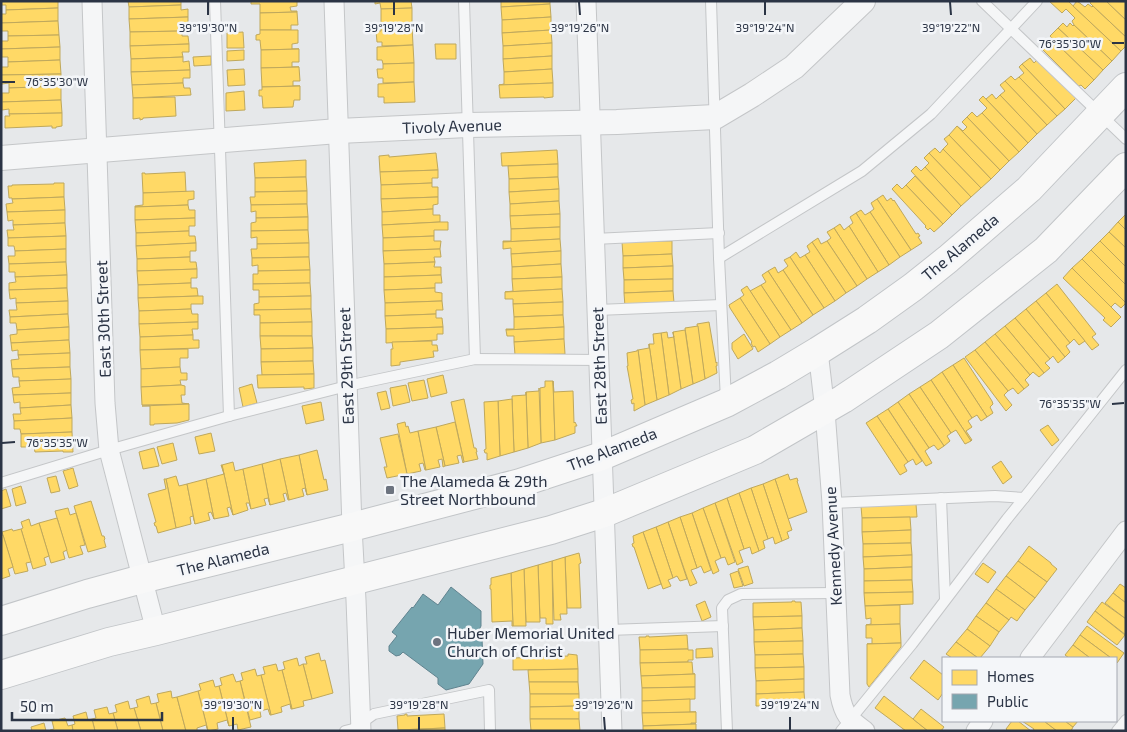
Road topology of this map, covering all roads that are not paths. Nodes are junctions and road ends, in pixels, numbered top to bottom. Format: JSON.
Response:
{"nodes":[{"id":1,"x":92,"y":1,"type":"edge"},
{"id":2,"x":214,"y":1,"type":"edge"},
{"id":3,"x":334,"y":1,"type":"edge"},
{"id":4,"x":464,"y":1,"type":"edge"},
{"id":5,"x":586,"y":1,"type":"edge"},
{"id":6,"x":711,"y":1,"type":"edge"},
{"id":7,"x":863,"y":1,"type":"edge"},
{"id":8,"x":982,"y":1,"type":"edge"},
{"id":9,"x":1037,"y":1,"type":"edge"},
{"id":10,"x":1011,"y":29,"type":"junction"},
{"id":11,"x":1126,"y":87,"type":"edge"},
{"id":12,"x":1100,"y":114,"type":"junction"},
{"id":13,"x":715,"y":117,"type":"junction"},
{"id":14,"x":590,"y":122,"type":"junction"},
{"id":15,"x":468,"y":125,"type":"junction"},
{"id":16,"x":338,"y":130,"type":"junction"},
{"id":17,"x":1126,"y":139,"type":"edge"},
{"id":18,"x":220,"y":140,"type":"junction"},
{"id":19,"x":98,"y":150,"type":"junction"},
{"id":20,"x":1,"y":158,"type":"edge"},
{"id":21,"x":1126,"y":167,"type":"edge"},
{"id":22,"x":718,"y":234,"type":"junction"},
{"id":23,"x":594,"y":239,"type":"junction"},
{"id":24,"x":719,"y":258,"type":"junction"},
{"id":25,"x":721,"y":305,"type":"junction"},
{"id":26,"x":597,"y":310,"type":"junction"},
{"id":27,"x":818,"y":351,"type":"junction"},
{"id":28,"x":475,"y":359,"type":"junction"},
{"id":29,"x":599,"y":360,"type":"junction"},
{"id":30,"x":1126,"y":370,"type":"edge"},
{"id":31,"x":347,"y":386,"type":"junction"},
{"id":32,"x":726,"y":403,"type":"junction"},
{"id":33,"x":825,"y":411,"type":"junction"},
{"id":34,"x":229,"y":416,"type":"junction"},
{"id":35,"x":109,"y":450,"type":"junction"},
{"id":36,"x":602,"y":456,"type":"junction"},
{"id":37,"x":1,"y":483,"type":"edge"},
{"id":38,"x":941,"y":498,"type":"junction"},
{"id":39,"x":1024,"y":498,"type":"junction"},
{"id":40,"x":832,"y":502,"type":"junction"},
{"id":41,"x":604,"y":513,"type":"junction"},
{"id":42,"x":352,"y":527,"type":"junction"},
{"id":43,"x":1126,"y":531,"type":"edge"},
{"id":44,"x":142,"y":579,"type":"junction"},
{"id":45,"x":355,"y":580,"type":"junction"},
{"id":46,"x":835,"y":593,"type":"junction"},
{"id":47,"x":946,"y":599,"type":"junction"},
{"id":48,"x":1,"y":620,"type":"edge"},
{"id":49,"x":723,"y":626,"type":"junction"},
{"id":50,"x":608,"y":630,"type":"junction"},
{"id":51,"x":156,"y":631,"type":"junction"},
{"id":52,"x":1031,"y":657,"type":"edge"},
{"id":53,"x":1,"y":675,"type":"edge"},
{"id":54,"x":1126,"y":720,"type":"edge"},
{"id":55,"x":845,"y":725,"type":"edge"},
{"id":56,"x":356,"y":728,"type":"edge"},
{"id":57,"x":490,"y":731,"type":"edge"},
{"id":58,"x":612,"y":731,"type":"edge"},
{"id":59,"x":727,"y":731,"type":"edge"},
{"id":60,"x":865,"y":731,"type":"edge"},
{"id":61,"x":1118,"y":731,"type":"edge"}],
"edges":[{"from":1,"to":19,"type":"street","name":"East 30th Street"},
{"from":2,"to":18,"type":"lane"},
{"from":3,"to":16,"type":"street","name":"East 29th Street"},
{"from":4,"to":15,"type":"lane"},
{"from":5,"to":14,"type":"street","name":"East 28th Street"},
{"from":6,"to":13,"type":"lane"},
{"from":7,"to":13,"type":"street","name":"Tivoly Avenue"},
{"from":8,"to":10,"type":"lane"},
{"from":9,"to":10,"type":"lane"},
{"from":10,"to":12,"type":"lane"},
{"from":10,"to":24,"type":"lane"},
{"from":11,"to":12,"type":"main road","name":"The Alameda"},
{"from":12,"to":17,"type":"lane"},
{"from":12,"to":27,"type":"main road","name":"The Alameda"},
{"from":13,"to":14,"type":"street","name":"Tivoly Avenue"},
{"from":13,"to":22,"type":"lane"},
{"from":14,"to":15,"type":"street","name":"Tivoly Avenue"},
{"from":14,"to":23,"type":"street","name":"East 28th Street"},
{"from":15,"to":16,"type":"street","name":"Tivoly Avenue"},
{"from":15,"to":28,"type":"lane"},
{"from":16,"to":18,"type":"street","name":"Tivoly Avenue"},
{"from":16,"to":31,"type":"street","name":"East 29th Street"},
{"from":18,"to":19,"type":"street","name":"Tivoly Avenue"},
{"from":18,"to":34,"type":"lane"},
{"from":19,"to":20,"type":"street","name":"Tivoly Avenue"},
{"from":19,"to":35,"type":"street","name":"East 30th Street"},
{"from":21,"to":33,"type":"main road"},
{"from":22,"to":23,"type":"lane"},
{"from":22,"to":24,"type":"lane"},
{"from":23,"to":26,"type":"street","name":"East 28th Street"},
{"from":24,"to":25,"type":"lane"},
{"from":25,"to":26,"type":"lane"},
{"from":25,"to":32,"type":"lane"},
{"from":26,"to":29,"type":"street","name":"East 28th Street"},
{"from":27,"to":32,"type":"main road","name":"The Alameda"},
{"from":27,"to":33,"type":"street","name":"Kennedy Avenue"},
{"from":28,"to":29,"type":"lane"},
{"from":28,"to":31,"type":"lane"},
{"from":29,"to":36,"type":"street","name":"East 28th Street"},
{"from":30,"to":39,"type":"lane"},
{"from":31,"to":34,"type":"lane"},
{"from":31,"to":42,"type":"street","name":"East 29th Street"},
{"from":32,"to":36,"type":"main road","name":"The Alameda"},
{"from":33,"to":40,"type":"street","name":"Kennedy Avenue"},
{"from":33,"to":41,"type":"main road"},
{"from":34,"to":35,"type":"lane"},
{"from":35,"to":37,"type":"lane"},
{"from":35,"to":44,"type":"street","name":"East 30th Street"},
{"from":36,"to":41,"type":"street","name":"East 28th Street"},
{"from":36,"to":42,"type":"main road","name":"The Alameda"},
{"from":38,"to":39,"type":"lane"},
{"from":38,"to":40,"type":"lane"},
{"from":38,"to":47,"type":"lane"},
{"from":39,"to":47,"type":"lane"},
{"from":40,"to":46,"type":"street","name":"Kennedy Avenue"},
{"from":41,"to":45,"type":"main road"},
{"from":41,"to":50,"type":"street","name":"East 28th Street"},
{"from":42,"to":44,"type":"main road","name":"The Alameda"},
{"from":42,"to":45,"type":"street","name":"East 29th Street"},
{"from":43,"to":52,"type":"street"},
{"from":44,"to":48,"type":"main road","name":"The Alameda"},
{"from":44,"to":51,"type":"street","name":"East 30th Street"},
{"from":45,"to":51,"type":"main road"},
{"from":45,"to":56,"type":"street","name":"East 29th Street"},
{"from":46,"to":49,"type":"lane"},
{"from":46,"to":55,"type":"street","name":"Kennedy Avenue"},
{"from":47,"to":55,"type":"lane"},
{"from":49,"to":50,"type":"lane"},
{"from":49,"to":59,"type":"lane"},
{"from":50,"to":58,"type":"street","name":"East 28th Street"},
{"from":51,"to":53,"type":"main road"},
{"from":54,"to":61,"type":"lane"},
{"from":55,"to":60,"type":"street","name":"Kennedy Avenue"},
{"from":56,"to":57,"type":"lane"}]}
